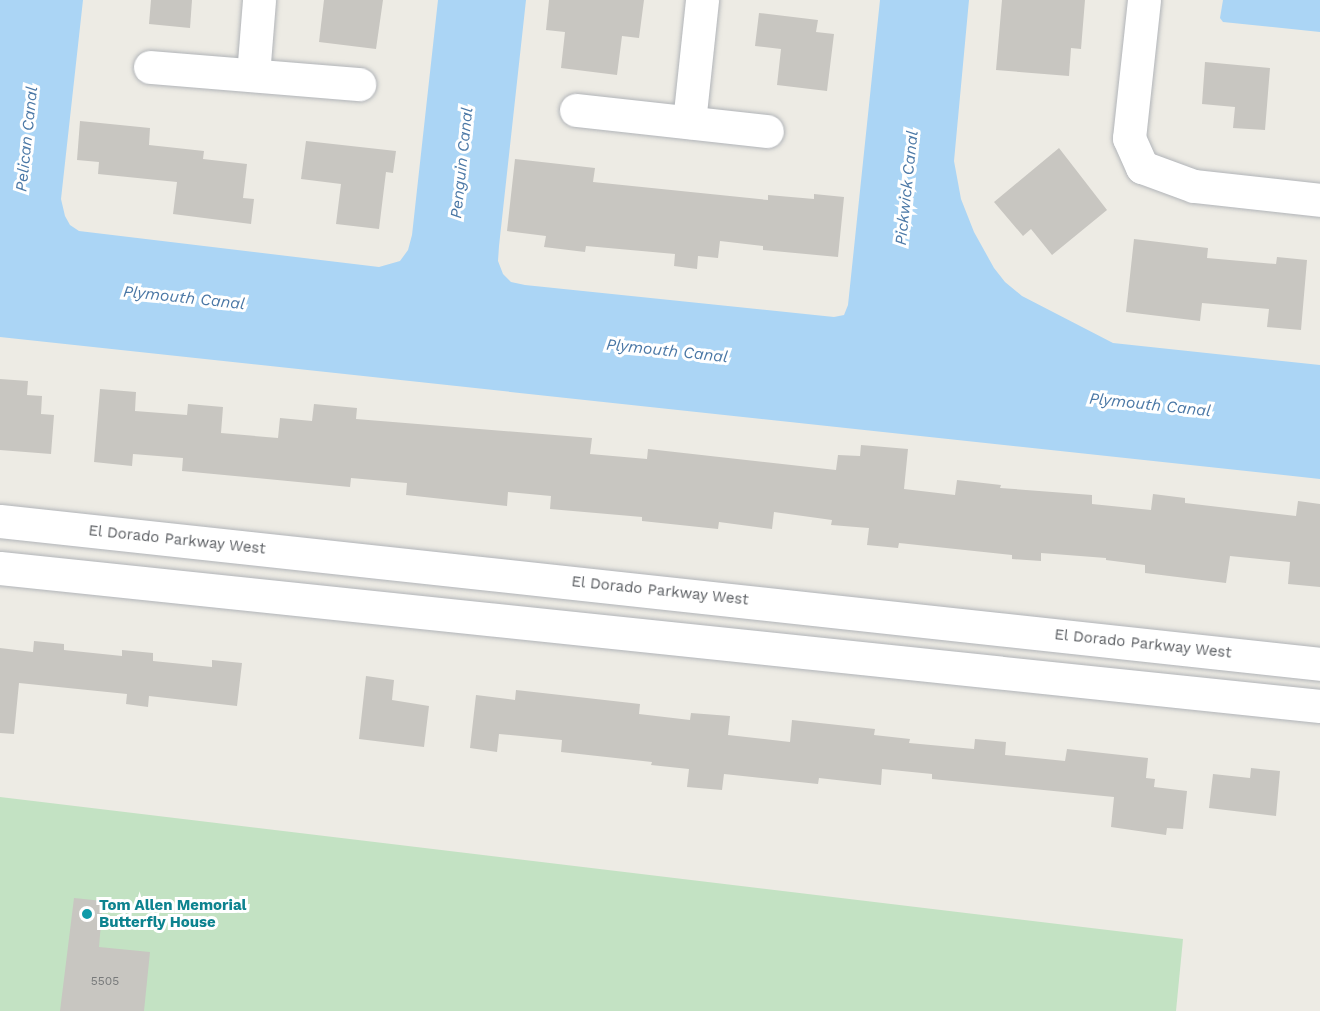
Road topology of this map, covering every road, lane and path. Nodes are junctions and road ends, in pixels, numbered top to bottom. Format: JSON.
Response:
{"nodes":[{"id":1,"x":259,"y":0,"type":"edge"},
{"id":2,"x":702,"y":0,"type":"edge"},
{"id":3,"x":1144,"y":0,"type":"edge"},
{"id":4,"x":150,"y":67,"type":"dead end"},
{"id":5,"x":253,"y":75,"type":"junction"},
{"id":6,"x":359,"y":84,"type":"dead end"},
{"id":7,"x":576,"y":110,"type":"dead end"},
{"id":8,"x":689,"y":122,"type":"junction"},
{"id":9,"x":767,"y":131,"type":"dead end"},
{"id":10,"x":1320,"y":200,"type":"edge"},
{"id":11,"x":0,"y":521,"type":"edge"},
{"id":12,"x":295,"y":552,"type":"junction"},
{"id":13,"x":0,"y":568,"type":"edge"},
{"id":14,"x":289,"y":599,"type":"junction"},
{"id":15,"x":1320,"y":663,"type":"edge"},
{"id":16,"x":1320,"y":706,"type":"edge"}],
"edges":[{"from":1,"to":5,"type":"street"},
{"from":2,"to":8,"type":"street"},
{"from":3,"to":10,"type":"street"},
{"from":4,"to":5,"type":"street"},
{"from":5,"to":6,"type":"street"},
{"from":7,"to":8,"type":"street"},
{"from":8,"to":9,"type":"street"},
{"from":11,"to":12,"type":"street","name":"El Dorado Parkway West"},
{"from":12,"to":14,"type":"street"},
{"from":12,"to":15,"type":"street","name":"El Dorado Parkway West"},
{"from":13,"to":14,"type":"street"},
{"from":14,"to":16,"type":"street"}]}
